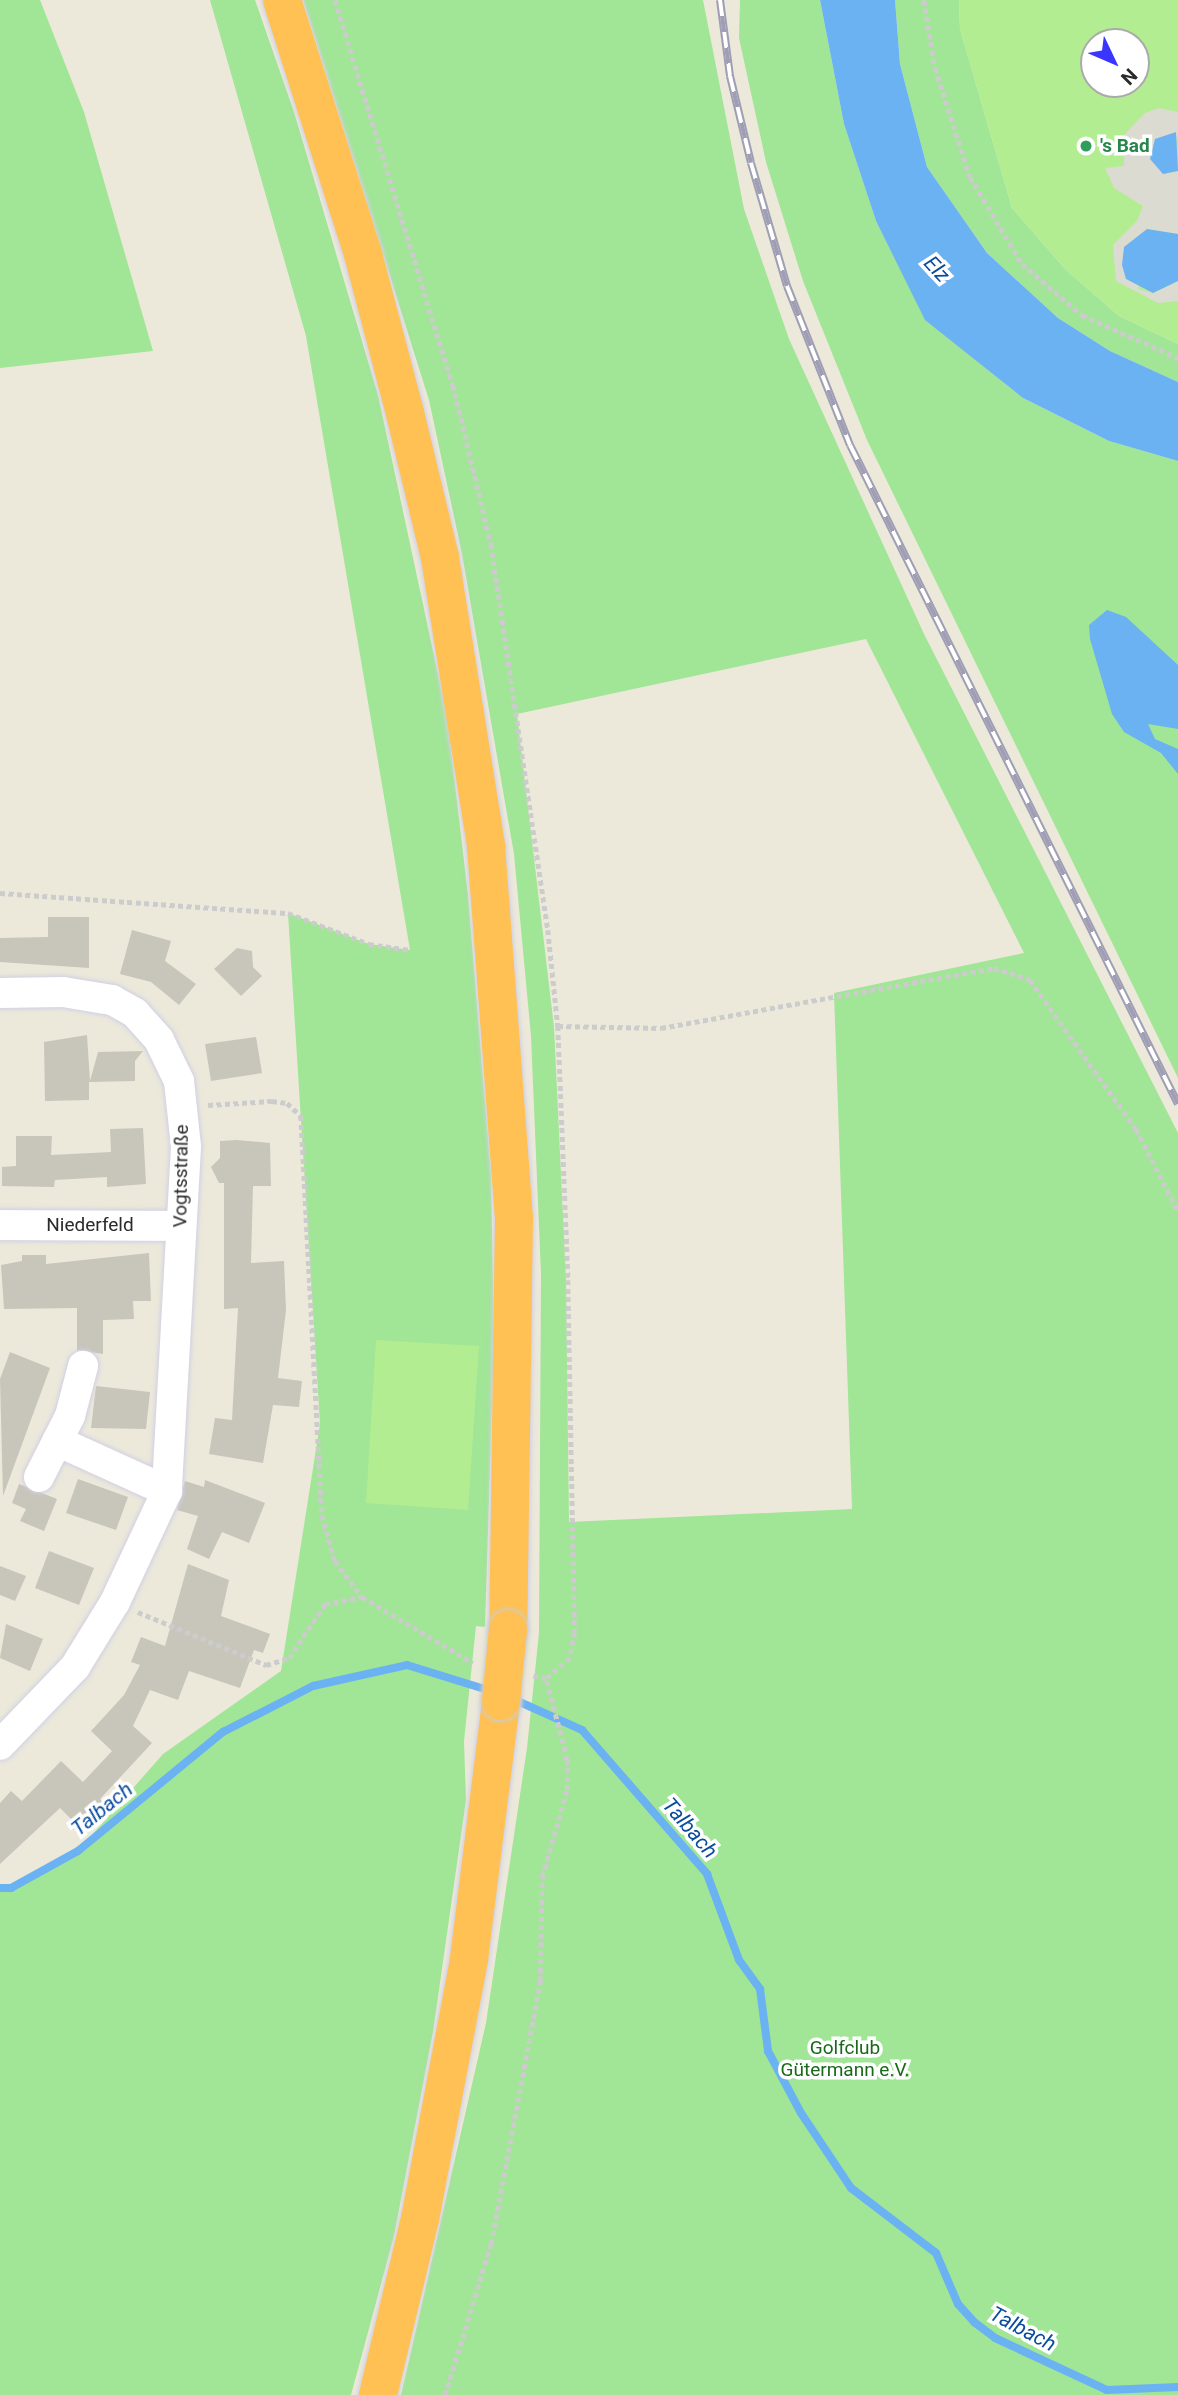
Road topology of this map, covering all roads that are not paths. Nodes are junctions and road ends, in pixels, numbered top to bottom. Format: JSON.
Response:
{"nodes":[{"id":1,"x":282,"y":0,"type":"edge"},
{"id":2,"x":0,"y":993,"type":"edge"},
{"id":3,"x":0,"y":1225,"type":"edge"},
{"id":4,"x":180,"y":1226,"type":"junction"},
{"id":5,"x":83,"y":1366,"type":"dead end"},
{"id":6,"x":57,"y":1441,"type":"junction"},
{"id":7,"x":39,"y":1477,"type":"dead end"},
{"id":8,"x":167,"y":1491,"type":"junction"},
{"id":9,"x":0,"y":1745,"type":"edge"},
{"id":10,"x":378,"y":2395,"type":"edge"}],
"edges":[{"from":1,"to":10,"type":"highway","bridge":true},
{"from":2,"to":4,"type":"street","name":"Vogtsstraße"},
{"from":3,"to":4,"type":"street","name":"Niederfeld"},
{"from":4,"to":8,"type":"street","name":"Vogtsstraße"},
{"from":5,"to":6,"type":"street"},
{"from":6,"to":7,"type":"street"},
{"from":6,"to":8,"type":"street"},
{"from":8,"to":9,"type":"street","name":"Vogtsstraße"}]}
